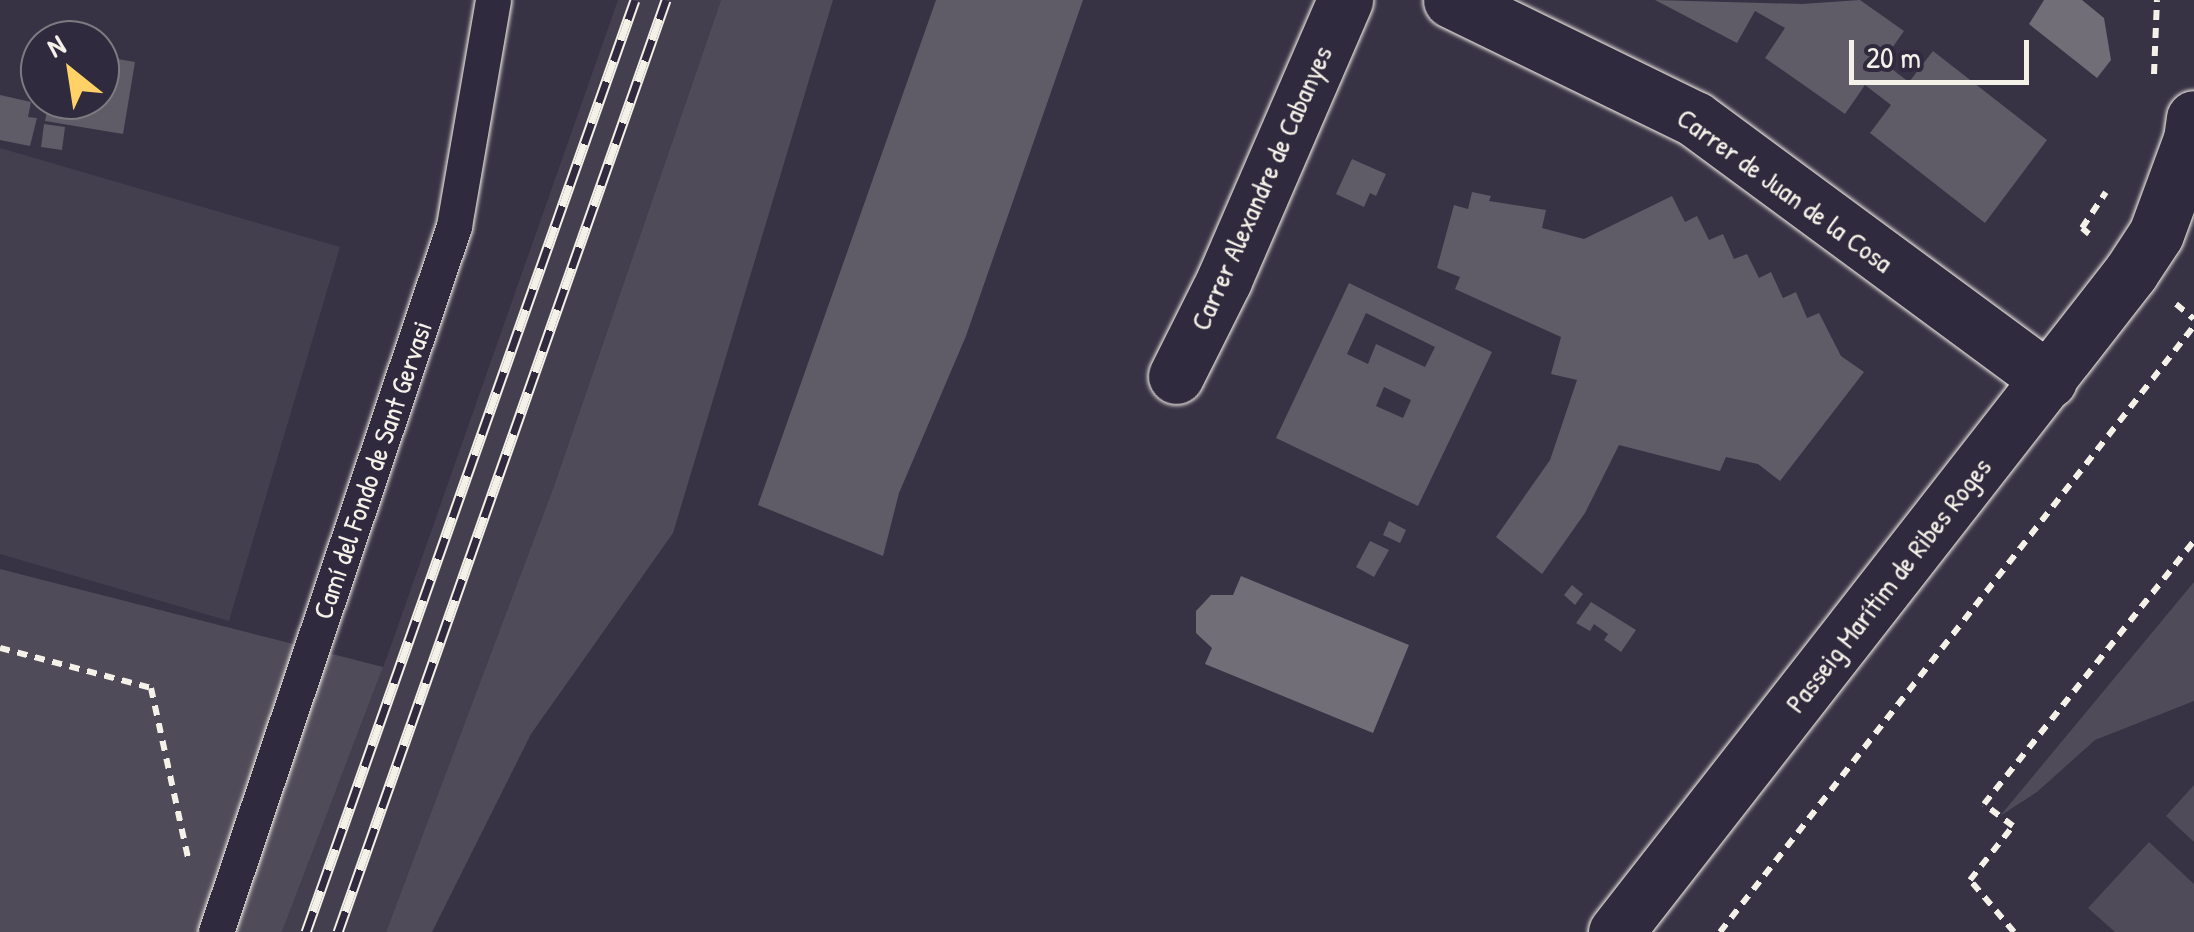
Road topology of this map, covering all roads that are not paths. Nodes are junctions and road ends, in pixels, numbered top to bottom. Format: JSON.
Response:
{"nodes":[{"id":1,"x":493,"y":0,"type":"edge"},
{"id":2,"x":1345,"y":0,"type":"edge"},
{"id":3,"x":1451,"y":0,"type":"edge"},
{"id":4,"x":2194,"y":118,"type":"edge"},
{"id":5,"x":2175,"y":218,"type":"edge"},
{"id":6,"x":1176,"y":376,"type":"dead end"},
{"id":7,"x":2049,"y":380,"type":"junction"},
{"id":8,"x":216,"y":932,"type":"edge"},
{"id":9,"x":1616,"y":932,"type":"edge"}],
"edges":[{"from":1,"to":8,"type":"lane","name":"Camí del Fondo de Sant Gervasi"},
{"from":2,"to":6,"type":"street","name":"Carrer Alexandre de Cabanyes"},
{"from":3,"to":7,"type":"street","name":"Carrer de Juan de la Cosa"},
{"from":4,"to":5,"type":"street","name":"Passeig Marítim de Ribes Roges"},
{"from":5,"to":7,"type":"street","name":"Passeig Marítim de Ribes Roges"},
{"from":7,"to":9,"type":"street","name":"Passeig Marítim de Ribes Roges"}]}
